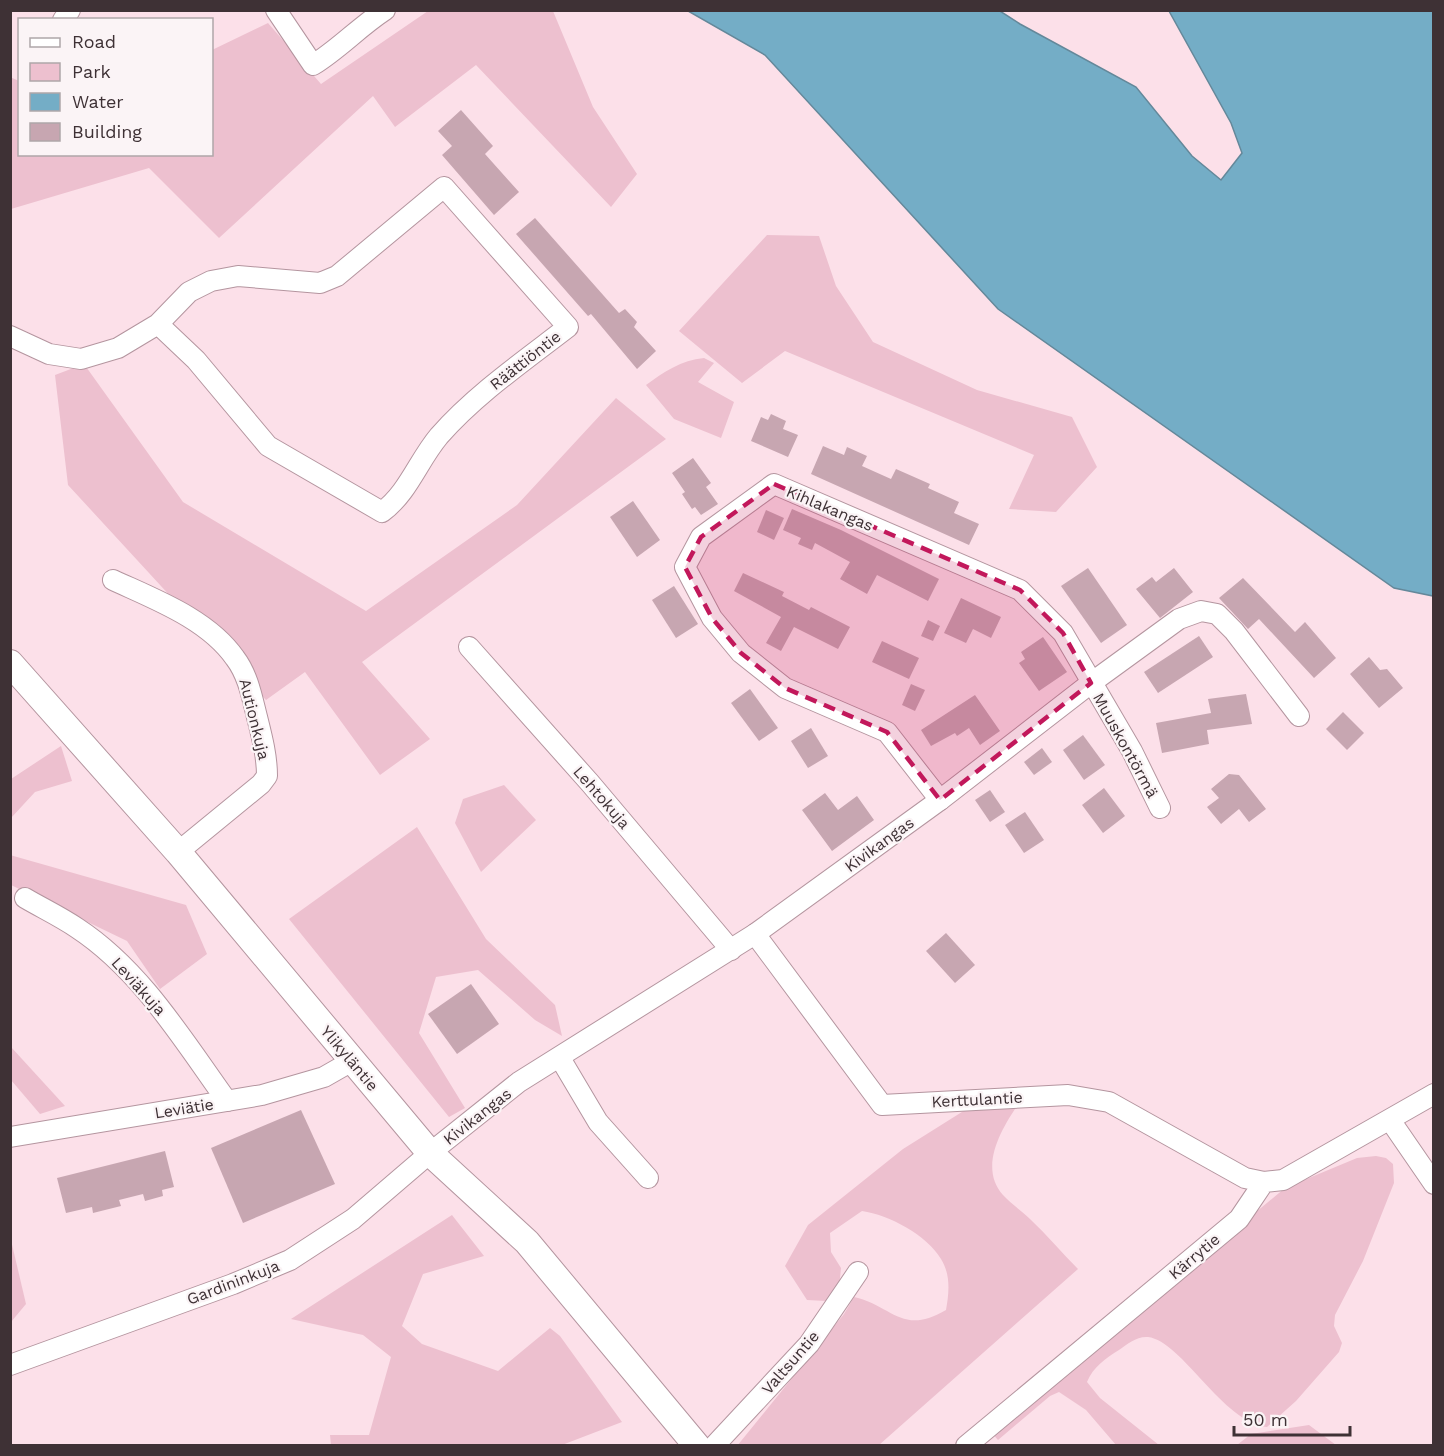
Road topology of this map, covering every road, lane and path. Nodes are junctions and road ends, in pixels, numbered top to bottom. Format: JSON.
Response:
{"nodes":[{"id":1,"x":276,"y":10,"type":"edge"},
{"id":2,"x":385,"y":10,"type":"edge"},
{"id":3,"x":158,"y":324,"type":"junction"},
{"id":4,"x":10,"y":336,"type":"edge"},
{"id":5,"x":113,"y":580,"type":"dead end"},
{"id":6,"x":469,"y":647,"type":"dead end"},
{"id":7,"x":10,"y":663,"type":"edge"},
{"id":8,"x":1091,"y":683,"type":"junction"},
{"id":9,"x":1299,"y":716,"type":"dead end"},
{"id":10,"x":940,"y":800,"type":"junction"},
{"id":11,"x":1160,"y":808,"type":"dead end"},
{"id":12,"x":178,"y":852,"type":"junction"},
{"id":13,"x":25,"y":898,"type":"dead end"},
{"id":14,"x":755,"y":934,"type":"junction"},
{"id":15,"x":731,"y":950,"type":"junction"},
{"id":16,"x":560,"y":1058,"type":"junction"},
{"id":17,"x":352,"y":1061,"type":"junction"},
{"id":18,"x":1434,"y":1094,"type":"edge"},
{"id":19,"x":227,"y":1101,"type":"junction"},
{"id":20,"x":1390,"y":1120,"type":"junction"},
{"id":21,"x":10,"y":1137,"type":"edge"},
{"id":22,"x":430,"y":1153,"type":"junction"},
{"id":23,"x":648,"y":1178,"type":"dead end"},
{"id":24,"x":1264,"y":1182,"type":"junction"},
{"id":25,"x":1434,"y":1184,"type":"edge"},
{"id":26,"x":858,"y":1272,"type":"dead end"},
{"id":27,"x":10,"y":1365,"type":"edge"},
{"id":28,"x":698,"y":1446,"type":"edge"},
{"id":29,"x":714,"y":1446,"type":"edge"},
{"id":30,"x":966,"y":1446,"type":"edge"}],
"edges":[{"from":1,"to":2,"type":"street"},
{"from":3,"to":3,"type":"street","name":"Räättiöntie"},
{"from":3,"to":4,"type":"street","name":"Räättiöntie"},
{"from":5,"to":12,"type":"street","name":"Autionkuja"},
{"from":6,"to":15,"type":"street","name":"Lehtokuja"},
{"from":7,"to":12,"type":"main road","name":"Ylikyläntie"},
{"from":8,"to":9,"type":"street","name":"Kivikangas"},
{"from":8,"to":10,"type":"street","name":"Kivikangas"},
{"from":8,"to":10,"type":"street","name":"Kihlakangas"},
{"from":8,"to":11,"type":"street","name":"Muuskontörmä"},
{"from":10,"to":14,"type":"street","name":"Kivikangas"},
{"from":12,"to":17,"type":"main road","name":"Ylikyläntie"},
{"from":13,"to":19,"type":"street","name":"Leviäkuja"},
{"from":14,"to":15,"type":"street","name":"Kivikangas"},
{"from":14,"to":24,"type":"street","name":"Kerttulantie"},
{"from":15,"to":16,"type":"street","name":"Kivikangas"},
{"from":16,"to":22,"type":"street","name":"Kivikangas"},
{"from":16,"to":23,"type":"street"},
{"from":17,"to":19,"type":"street","name":"Leviätie"},
{"from":17,"to":22,"type":"main road","name":"Ylikyläntie"},
{"from":18,"to":20,"type":"street"},
{"from":19,"to":21,"type":"street","name":"Leviätie"},
{"from":20,"to":24,"type":"street"},
{"from":20,"to":25,"type":"street"},
{"from":22,"to":27,"type":"street","name":"Gardininkuja"},
{"from":22,"to":28,"type":"main road","name":"Ylikyläntie"},
{"from":24,"to":30,"type":"street","name":"Kärrytie"},
{"from":26,"to":29,"type":"street","name":"Valtsuntie"}]}
